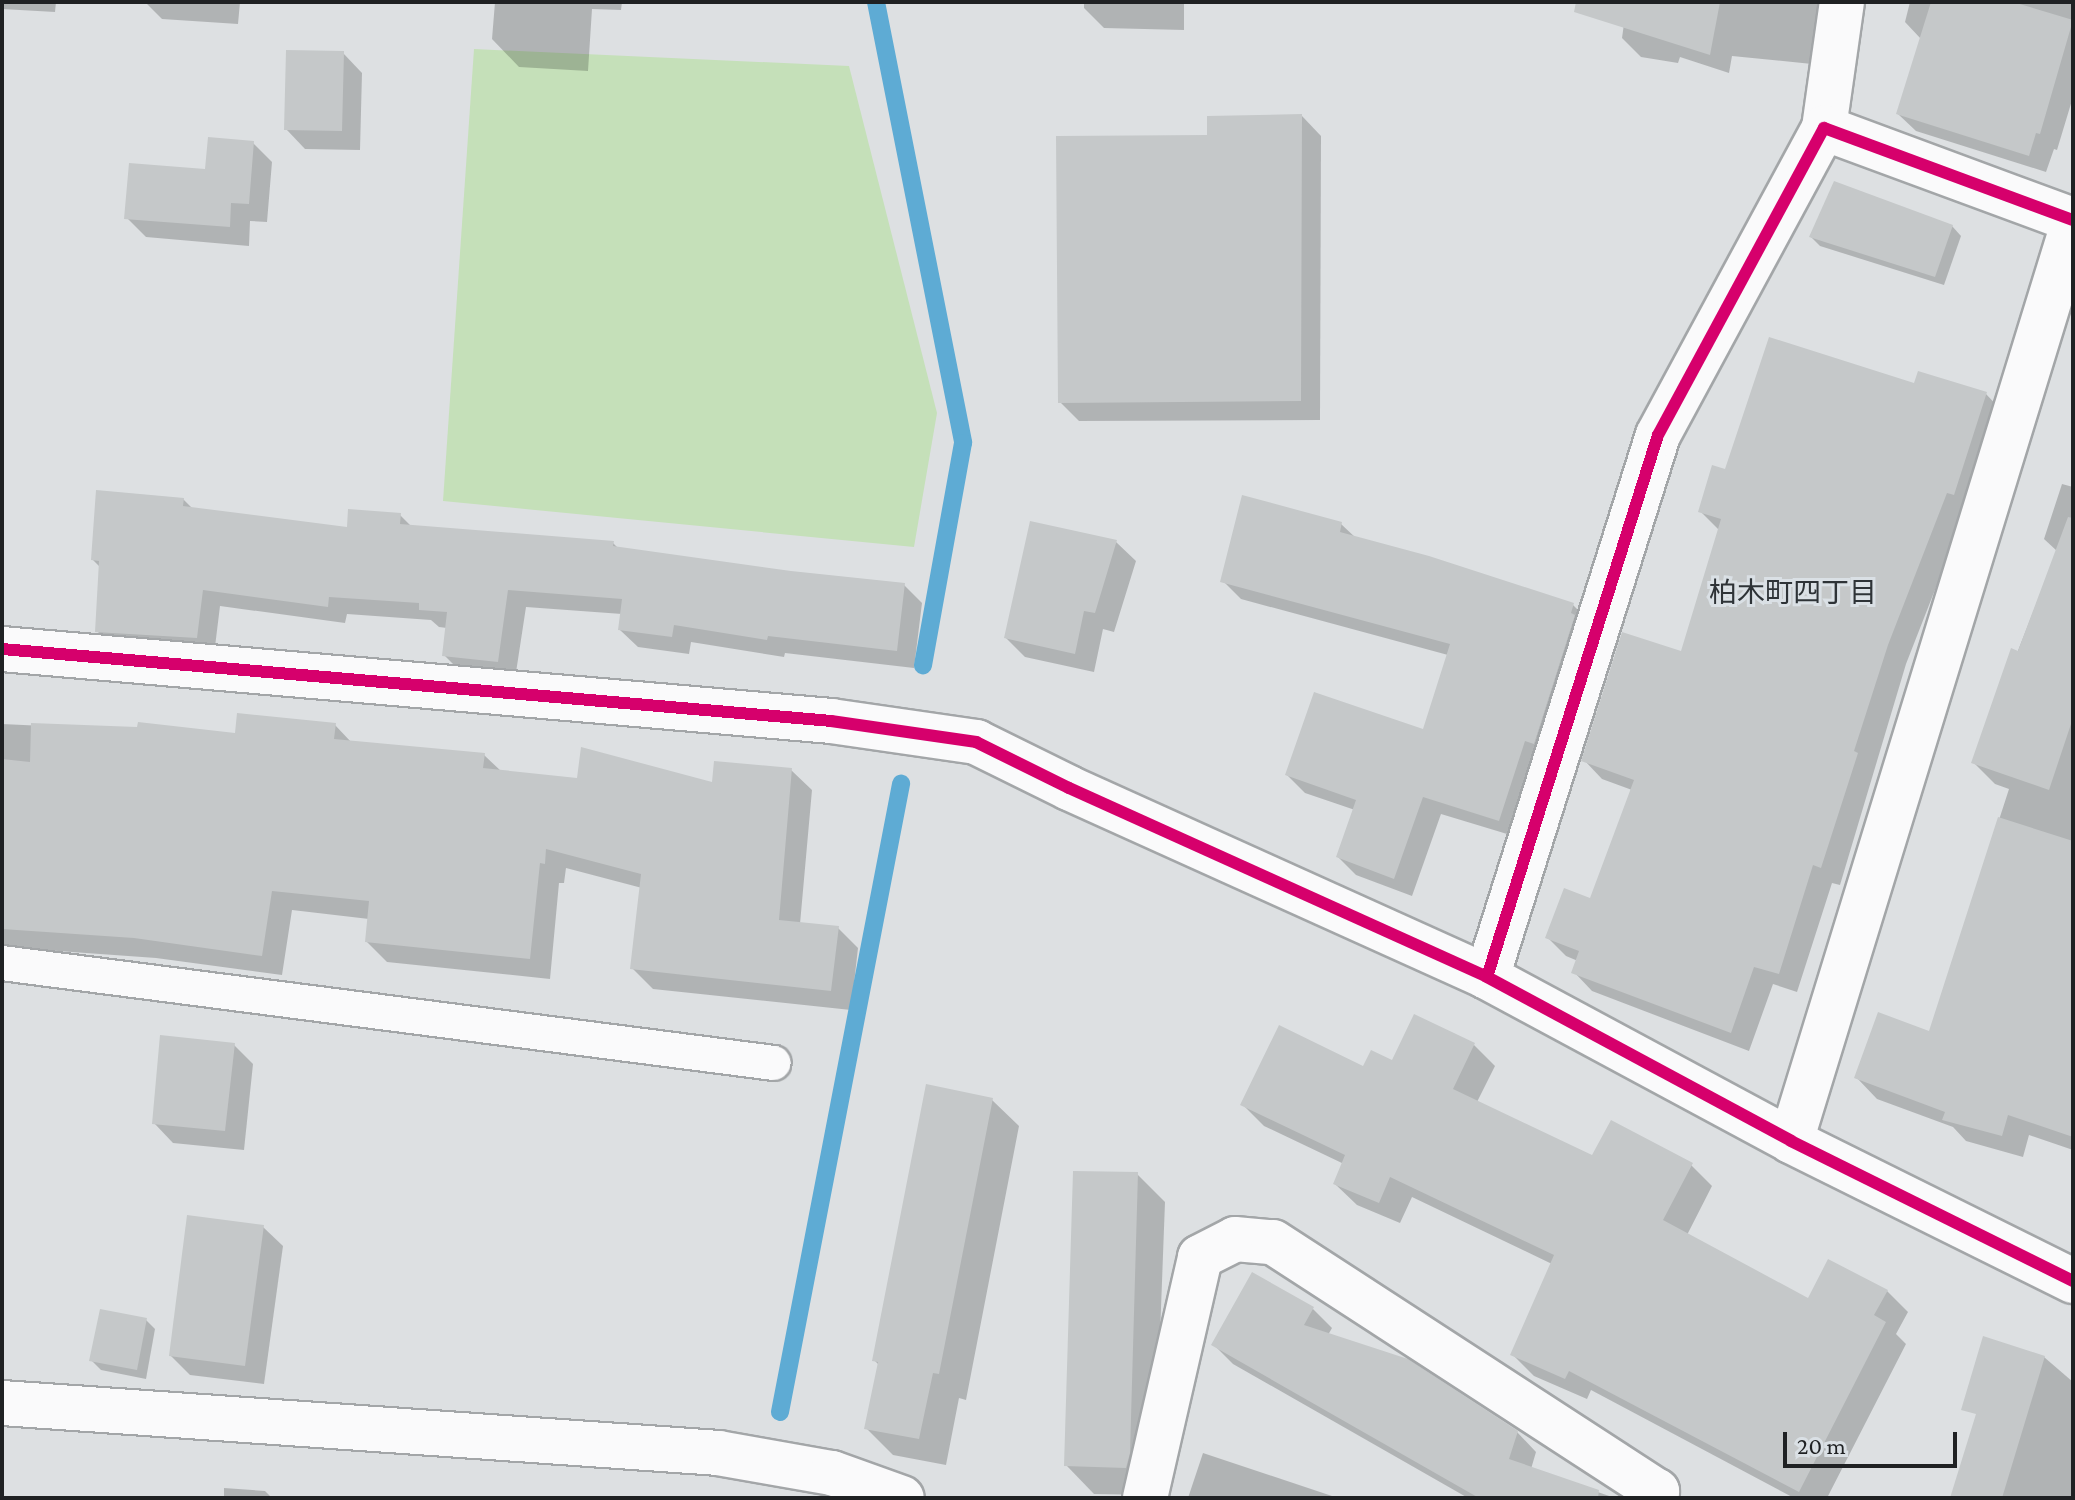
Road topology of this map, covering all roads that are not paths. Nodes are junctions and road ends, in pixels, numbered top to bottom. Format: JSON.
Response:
{"nodes":[{"id":1,"x":1842,"y":2,"type":"edge"},
{"id":2,"x":1824,"y":128,"type":"junction"},
{"id":3,"x":2073,"y":222,"type":"edge"},
{"id":4,"x":2,"y":649,"type":"edge"},
{"id":5,"x":2,"y":963,"type":"edge"},
{"id":6,"x":1487,"y":977,"type":"junction"},
{"id":7,"x":774,"y":1063,"type":"dead end"},
{"id":8,"x":1791,"y":1141,"type":"junction"},
{"id":9,"x":2073,"y":1281,"type":"edge"},
{"id":10,"x":2,"y":1403,"type":"edge"},
{"id":11,"x":902,"y":1498,"type":"edge"},
{"id":12,"x":1145,"y":1498,"type":"edge"},
{"id":13,"x":1655,"y":1498,"type":"edge"}],
"edges":[{"from":1,"to":2,"type":"street"},
{"from":2,"to":3,"type":"street"},
{"from":2,"to":6,"type":"street"},
{"from":3,"to":8,"type":"street"},
{"from":4,"to":6,"type":"street"},
{"from":5,"to":7,"type":"lane"},
{"from":6,"to":8,"type":"street"},
{"from":8,"to":9,"type":"street"},
{"from":10,"to":11,"type":"street"},
{"from":12,"to":13,"type":"street"}]}
